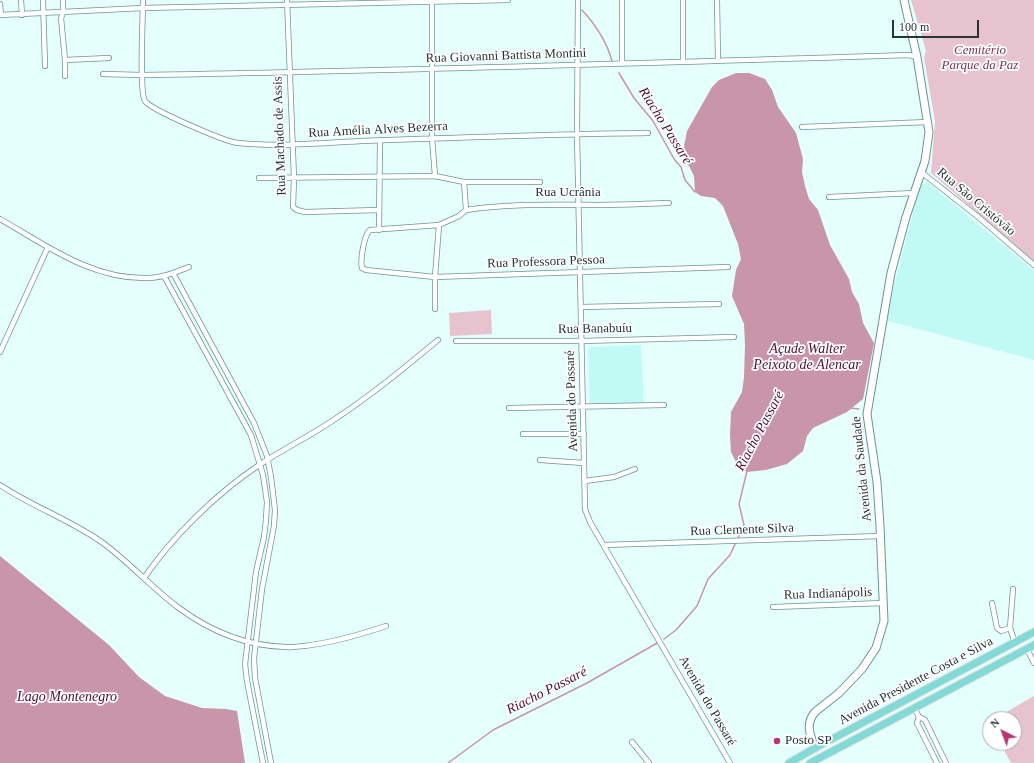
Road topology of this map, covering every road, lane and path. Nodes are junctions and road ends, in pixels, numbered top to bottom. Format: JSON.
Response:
{"nodes":[{"id":1,"x":22,"y":0,"type":"edge"},
{"id":2,"x":43,"y":0,"type":"edge"},
{"id":3,"x":63,"y":0,"type":"edge"},
{"id":4,"x":143,"y":0,"type":"edge"},
{"id":5,"x":508,"y":0,"type":"edge"},
{"id":6,"x":578,"y":0,"type":"edge"},
{"id":7,"x":622,"y":0,"type":"edge"},
{"id":8,"x":683,"y":0,"type":"edge"},
{"id":9,"x":717,"y":0,"type":"edge"},
{"id":10,"x":904,"y":0,"type":"edge"},
{"id":11,"x":432,"y":1,"type":"edge"},
{"id":12,"x":287,"y":2,"type":"edge"},
{"id":13,"x":0,"y":4,"type":"edge"},
{"id":14,"x":143,"y":8,"type":"junction"},
{"id":15,"x":63,"y":13,"type":"junction"},
{"id":16,"x":43,"y":14,"type":"junction"},
{"id":17,"x":0,"y":15,"type":"edge"},
{"id":18,"x":22,"y":15,"type":"junction"},
{"id":19,"x":914,"y":54,"type":"junction"},
{"id":20,"x":109,"y":58,"type":"dead end"},
{"id":21,"x":65,"y":60,"type":"junction"},
{"id":22,"x":718,"y":61,"type":"junction"},
{"id":23,"x":683,"y":62,"type":"junction"},
{"id":24,"x":622,"y":64,"type":"junction"},
{"id":25,"x":577,"y":65,"type":"junction"},
{"id":26,"x":45,"y":66,"type":"dead end"},
{"id":27,"x":431,"y":69,"type":"junction"},
{"id":28,"x":289,"y":72,"type":"junction"},
{"id":29,"x":103,"y":74,"type":"dead end"},
{"id":30,"x":142,"y":75,"type":"junction"},
{"id":31,"x":65,"y":76,"type":"dead end"},
{"id":32,"x":928,"y":122,"type":"junction"},
{"id":33,"x":802,"y":127,"type":"dead end"},
{"id":34,"x":648,"y":133,"type":"dead end"},
{"id":35,"x":577,"y":134,"type":"junction"},
{"id":36,"x":432,"y":138,"type":"junction"},
{"id":37,"x":380,"y":140,"type":"junction"},
{"id":38,"x":292,"y":145,"type":"junction"},
{"id":39,"x":921,"y":172,"type":"junction"},
{"id":40,"x":379,"y":176,"type":"junction"},
{"id":41,"x":435,"y":176,"type":"junction"},
{"id":42,"x":259,"y":178,"type":"dead end"},
{"id":43,"x":294,"y":178,"type":"junction"},
{"id":44,"x":464,"y":182,"type":"junction"},
{"id":45,"x":540,"y":182,"type":"dead end"},
{"id":46,"x":914,"y":193,"type":"junction"},
{"id":47,"x":829,"y":197,"type":"dead end"},
{"id":48,"x":669,"y":203,"type":"dead end"},
{"id":49,"x":579,"y":204,"type":"junction"},
{"id":50,"x":379,"y":210,"type":"junction"},
{"id":51,"x":466,"y":210,"type":"junction"},
{"id":52,"x":0,"y":219,"type":"edge"},
{"id":53,"x":439,"y":226,"type":"junction"},
{"id":54,"x":379,"y":230,"type":"junction"},
{"id":55,"x":48,"y":247,"type":"junction"},
{"id":56,"x":1034,"y":265,"type":"edge"},
{"id":57,"x":189,"y":267,"type":"dead end"},
{"id":58,"x":728,"y":267,"type":"dead end"},
{"id":59,"x":581,"y":272,"type":"junction"},
{"id":60,"x":173,"y":273,"type":"junction"},
{"id":61,"x":164,"y":276,"type":"junction"},
{"id":62,"x":435,"y":277,"type":"junction"},
{"id":63,"x":719,"y":304,"type":"dead end"},
{"id":64,"x":581,"y":308,"type":"junction"},
{"id":65,"x":435,"y":309,"type":"dead end"},
{"id":66,"x":734,"y":337,"type":"dead end"},
{"id":67,"x":438,"y":340,"type":"dead end"},
{"id":68,"x":456,"y":341,"type":"dead end"},
{"id":69,"x":581,"y":341,"type":"junction"},
{"id":70,"x":0,"y":352,"type":"edge"},
{"id":71,"x":664,"y":406,"type":"dead end"},
{"id":72,"x":584,"y":407,"type":"junction"},
{"id":73,"x":509,"y":408,"type":"dead end"},
{"id":74,"x":523,"y":434,"type":"dead end"},
{"id":75,"x":584,"y":434,"type":"junction"},
{"id":76,"x":267,"y":460,"type":"junction"},
{"id":77,"x":540,"y":460,"type":"dead end"},
{"id":78,"x":584,"y":463,"type":"junction"},
{"id":79,"x":260,"y":464,"type":"junction"},
{"id":80,"x":635,"y":469,"type":"dead end"},
{"id":81,"x":585,"y":481,"type":"junction"},
{"id":82,"x":0,"y":485,"type":"edge"},
{"id":83,"x":881,"y":536,"type":"junction"},
{"id":84,"x":604,"y":545,"type":"junction"},
{"id":85,"x":144,"y":578,"type":"junction"},
{"id":86,"x":1013,"y":589,"type":"dead end"},
{"id":87,"x":884,"y":603,"type":"junction"},
{"id":88,"x":992,"y":603,"type":"dead end"},
{"id":89,"x":773,"y":607,"type":"dead end"},
{"id":90,"x":386,"y":626,"type":"dead end"},
{"id":91,"x":1010,"y":628,"type":"junction"},
{"id":92,"x":1034,"y":632,"type":"edge"},
{"id":93,"x":247,"y":642,"type":"junction"},
{"id":94,"x":1015,"y":642,"type":"junction"},
{"id":95,"x":256,"y":643,"type":"junction"},
{"id":96,"x":1034,"y":645,"type":"edge"},
{"id":97,"x":1026,"y":649,"type":"junction"},
{"id":98,"x":1034,"y":663,"type":"edge"},
{"id":99,"x":900,"y":703,"type":"junction"},
{"id":100,"x":915,"y":709,"type":"junction"},
{"id":101,"x":885,"y":710,"type":"junction"},
{"id":102,"x":906,"y":712,"type":"junction"},
{"id":103,"x":919,"y":717,"type":"junction"},
{"id":104,"x":890,"y":720,"type":"junction"},
{"id":105,"x":632,"y":742,"type":"dead end"},
{"id":106,"x":815,"y":748,"type":"junction"},
{"id":107,"x":807,"y":752,"type":"junction"},
{"id":108,"x":811,"y":762,"type":"edge"},
{"id":109,"x":263,"y":763,"type":"edge"},
{"id":110,"x":271,"y":763,"type":"edge"},
{"id":111,"x":649,"y":763,"type":"edge"},
{"id":112,"x":730,"y":763,"type":"edge"},
{"id":113,"x":789,"y":763,"type":"edge"},
{"id":114,"x":937,"y":763,"type":"edge"},
{"id":115,"x":946,"y":763,"type":"edge"}],
"edges":[{"from":1,"to":18,"type":"street"},
{"from":2,"to":16,"type":"street"},
{"from":3,"to":15,"type":"street"},
{"from":4,"to":14,"type":"street"},
{"from":5,"to":11,"type":"street"},
{"from":6,"to":25,"type":"street","name":"Avenida do Passaré"},
{"from":7,"to":24,"type":"street"},
{"from":8,"to":23,"type":"street"},
{"from":9,"to":22,"type":"street"},
{"from":10,"to":19,"type":"street","name":"Avenida da Saudade"},
{"from":11,"to":12,"type":"street"},
{"from":11,"to":27,"type":"street"},
{"from":12,"to":14,"type":"street"},
{"from":12,"to":28,"type":"street","name":"Rua Machado de Assis"},
{"from":13,"to":17,"type":"street"},
{"from":14,"to":15,"type":"street"},
{"from":14,"to":30,"type":"street"},
{"from":15,"to":16,"type":"street"},
{"from":15,"to":21,"type":"street"},
{"from":16,"to":18,"type":"street"},
{"from":16,"to":26,"type":"street"},
{"from":17,"to":18,"type":"street"},
{"from":19,"to":22,"type":"street","name":"Rua Giovanni Battista Montini"},
{"from":19,"to":32,"type":"street","name":"Avenida da Saudade"},
{"from":20,"to":21,"type":"street"},
{"from":21,"to":31,"type":"street"},
{"from":22,"to":23,"type":"street","name":"Rua Giovanni Battista Montini"},
{"from":23,"to":24,"type":"street","name":"Rua Giovanni Battista Montini"},
{"from":24,"to":25,"type":"street","name":"Rua Giovanni Battista Montini"},
{"from":25,"to":27,"type":"street","name":"Rua Giovanni Battista Montini"},
{"from":25,"to":35,"type":"street","name":"Avenida do Passaré"},
{"from":27,"to":28,"type":"street","name":"Rua Giovanni Battista Montini"},
{"from":27,"to":36,"type":"street"},
{"from":28,"to":30,"type":"street","name":"Rua Giovanni Battista Montini"},
{"from":28,"to":38,"type":"street","name":"Rua Machado de Assis"},
{"from":29,"to":30,"type":"street","name":"Rua Giovanni Battista Montini"},
{"from":30,"to":38,"type":"street","name":"Rua Amélia Alves Bezerra"},
{"from":32,"to":33,"type":"street"},
{"from":32,"to":39,"type":"street","name":"Avenida da Saudade"},
{"from":34,"to":35,"type":"street","name":"Rua Amélia Alves Bezerra"},
{"from":35,"to":36,"type":"street","name":"Rua Amélia Alves Bezerra"},
{"from":35,"to":49,"type":"street","name":"Avenida do Passaré"},
{"from":36,"to":37,"type":"street","name":"Rua Amélia Alves Bezerra"},
{"from":36,"to":41,"type":"street"},
{"from":37,"to":38,"type":"street","name":"Rua Amélia Alves Bezerra"},
{"from":37,"to":40,"type":"street"},
{"from":38,"to":43,"type":"street","name":"Rua Machado de Assis"},
{"from":39,"to":46,"type":"street","name":"Avenida da Saudade"},
{"from":39,"to":56,"type":"street","name":"Rua São Cristóvão"},
{"from":40,"to":41,"type":"street"},
{"from":40,"to":43,"type":"street"},
{"from":40,"to":50,"type":"street"},
{"from":41,"to":44,"type":"street","name":"Rua Ucrânia"},
{"from":42,"to":43,"type":"street"},
{"from":43,"to":50,"type":"street","name":"Rua Machado de Assis"},
{"from":44,"to":45,"type":"street","name":"Rua Ucrânia"},
{"from":44,"to":51,"type":"street"},
{"from":46,"to":47,"type":"street"},
{"from":46,"to":83,"type":"street","name":"Avenida da Saudade"},
{"from":48,"to":49,"type":"street","name":"Rua Ucrânia"},
{"from":49,"to":51,"type":"street","name":"Rua Ucrânia"},
{"from":49,"to":59,"type":"street","name":"Avenida do Passaré"},
{"from":50,"to":54,"type":"street"},
{"from":51,"to":53,"type":"street"},
{"from":52,"to":55,"type":"street"},
{"from":53,"to":54,"type":"street"},
{"from":53,"to":62,"type":"street"},
{"from":54,"to":62,"type":"street","name":"Rua Professora Pessoa"},
{"from":55,"to":61,"type":"street"},
{"from":55,"to":70,"type":"street"},
{"from":57,"to":60,"type":"street"},
{"from":58,"to":59,"type":"street","name":"Rua Professora Pessoa"},
{"from":59,"to":62,"type":"street","name":"Rua Professora Pessoa"},
{"from":59,"to":64,"type":"street","name":"Avenida do Passaré"},
{"from":60,"to":61,"type":"street"},
{"from":60,"to":76,"type":"street"},
{"from":61,"to":79,"type":"street"},
{"from":62,"to":65,"type":"street"},
{"from":63,"to":64,"type":"street"},
{"from":64,"to":69,"type":"street","name":"Avenida do Passaré"},
{"from":66,"to":69,"type":"street","name":"Rua Banabuíu"},
{"from":67,"to":76,"type":"street"},
{"from":68,"to":69,"type":"street","name":"Rua Banabuíu"},
{"from":69,"to":72,"type":"street","name":"Avenida do Passaré"},
{"from":71,"to":72,"type":"street"},
{"from":72,"to":73,"type":"street"},
{"from":72,"to":75,"type":"street","name":"Avenida do Passaré"},
{"from":74,"to":75,"type":"street"},
{"from":75,"to":78,"type":"street","name":"Avenida do Passaré"},
{"from":76,"to":79,"type":"street"},
{"from":76,"to":95,"type":"street"},
{"from":77,"to":78,"type":"street"},
{"from":78,"to":81,"type":"street","name":"Avenida do Passaré"},
{"from":79,"to":85,"type":"street"},
{"from":79,"to":93,"type":"street"},
{"from":80,"to":81,"type":"street"},
{"from":81,"to":84,"type":"street","name":"Avenida do Passaré"},
{"from":82,"to":85,"type":"street"},
{"from":83,"to":84,"type":"street","name":"Rua Clemente Silva"},
{"from":83,"to":87,"type":"street","name":"Avenida da Saudade"},
{"from":84,"to":112,"type":"street","name":"Avenida do Passaré"},
{"from":85,"to":93,"type":"street"},
{"from":86,"to":91,"type":"street"},
{"from":87,"to":89,"type":"street","name":"Rua Indianápolis"},
{"from":87,"to":106,"type":"street","name":"Avenida da Saudade"},
{"from":88,"to":91,"type":"street"},
{"from":90,"to":95,"type":"street"},
{"from":91,"to":94,"type":"street"},
{"from":92,"to":94,"type":"main road","name":"Avenida Presidente Costa e Silva"},
{"from":93,"to":95,"type":"street"},
{"from":93,"to":109,"type":"street"},
{"from":94,"to":99,"type":"main road","name":"Avenida Presidente Costa e Silva"},
{"from":95,"to":110,"type":"street"},
{"from":96,"to":97,"type":"main road","name":"Avenida Presidente Costa e Silva"},
{"from":97,"to":98,"type":"street"},
{"from":97,"to":100,"type":"main road","name":"Avenida Presidente Costa e Silva"},
{"from":99,"to":101,"type":"main road","name":"Avenida Presidente Costa e Silva"},
{"from":99,"to":102,"type":"main road"},
{"from":100,"to":102,"type":"main road","name":"Avenida Presidente Costa e Silva"},
{"from":100,"to":103,"type":"street"},
{"from":101,"to":104,"type":"main road"},
{"from":101,"to":106,"type":"main road","name":"Avenida Presidente Costa e Silva"},
{"from":102,"to":104,"type":"main road","name":"Avenida Presidente Costa e Silva"},
{"from":103,"to":114,"type":"street"},
{"from":103,"to":115,"type":"street"},
{"from":104,"to":108,"type":"main road","name":"Avenida Presidente Costa e Silva"},
{"from":105,"to":111,"type":"street"},
{"from":106,"to":107,"type":"main road","name":"Avenida Presidente Costa e Silva"},
{"from":107,"to":108,"type":"main road"},
{"from":107,"to":113,"type":"main road","name":"Avenida Presidente Costa e Silva"}]}
